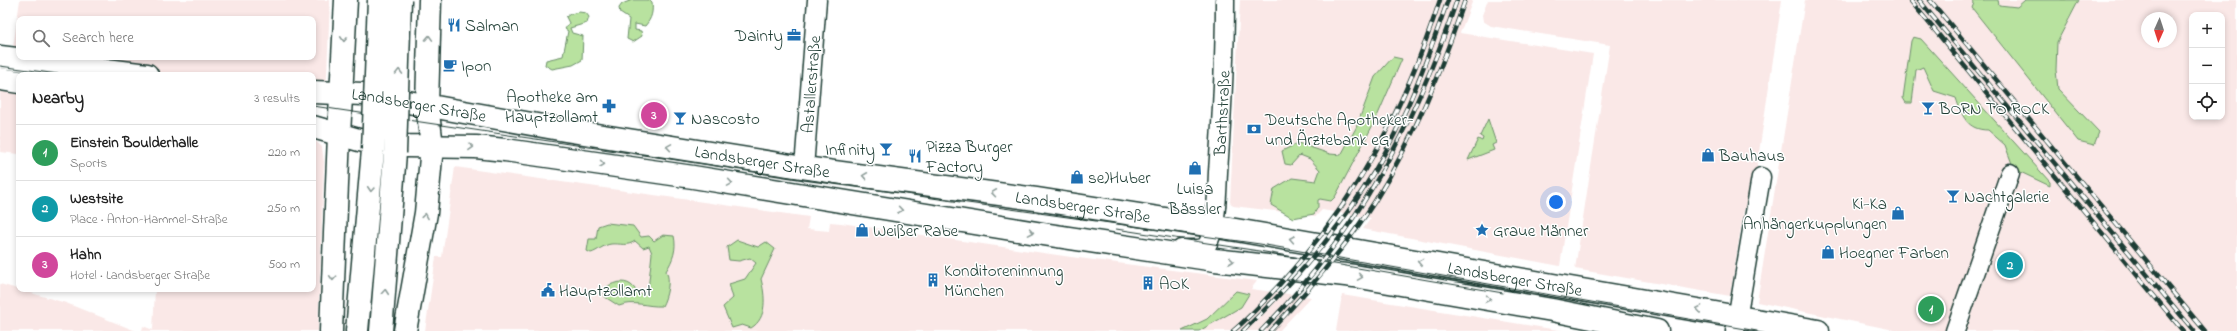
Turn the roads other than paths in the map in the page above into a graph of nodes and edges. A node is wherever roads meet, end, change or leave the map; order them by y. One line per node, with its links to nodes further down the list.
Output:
1 (346, 0): 14 (main road, one-way to 14)
2 (379, 0): 26 (main road, one-way to 26, bridge)
3 (400, 0): 27 (main road, one-way to 3, bridge)
4 (430, 0): 15 (main road, one-way to 4)
5 (818, 0): 19 (street, Astallerstraße)
6 (1224, 0): 22 (street, Barthstraße)
7 (0, 57): 8 (main road)
8 (16, 59)
9 (24, 60): 10 (main road)
10 (122, 72)
11 (0, 79): 12 (main road)
12 (16, 82)
13 (316, 92): 14 (main road, Landsberger Straße)
14 (341, 93): 15 (main road, Landsberger Straße); 17 (main road)
15 (427, 105): 18 (main road); 19 (main road, Landsberger Straße, one-way to 15)
16 (316, 129): 17 (main road, Landsberger Straße)
17 (339, 135): 18 (main road, Landsberger Straße); 25 (main road, one-way to 25)
18 (432, 146): 23 (main road, Landsberger Straße, one-way to 23); 28 (main road, one-way to 18)
19 (804, 168): 22 (main road, Landsberger Straße, one-way to 19)
20 (2010, 172): 31 (street)
21 (1761, 177): 24 (street)
22 (1212, 226): 23 (street, Landsberger Straße); 24 (main road, Landsberger Straße, one-way to 22)
23 (1151, 250): 29 (main road, Landsberger Straße, one-way to 29)
24 (1736, 323): 30 (main road, Landsberger Straße)
25 (331, 331)
26 (357, 331)
27 (381, 331)
28 (405, 331)
29 (1658, 331)
30 (1818, 331)
31 (1955, 331)

